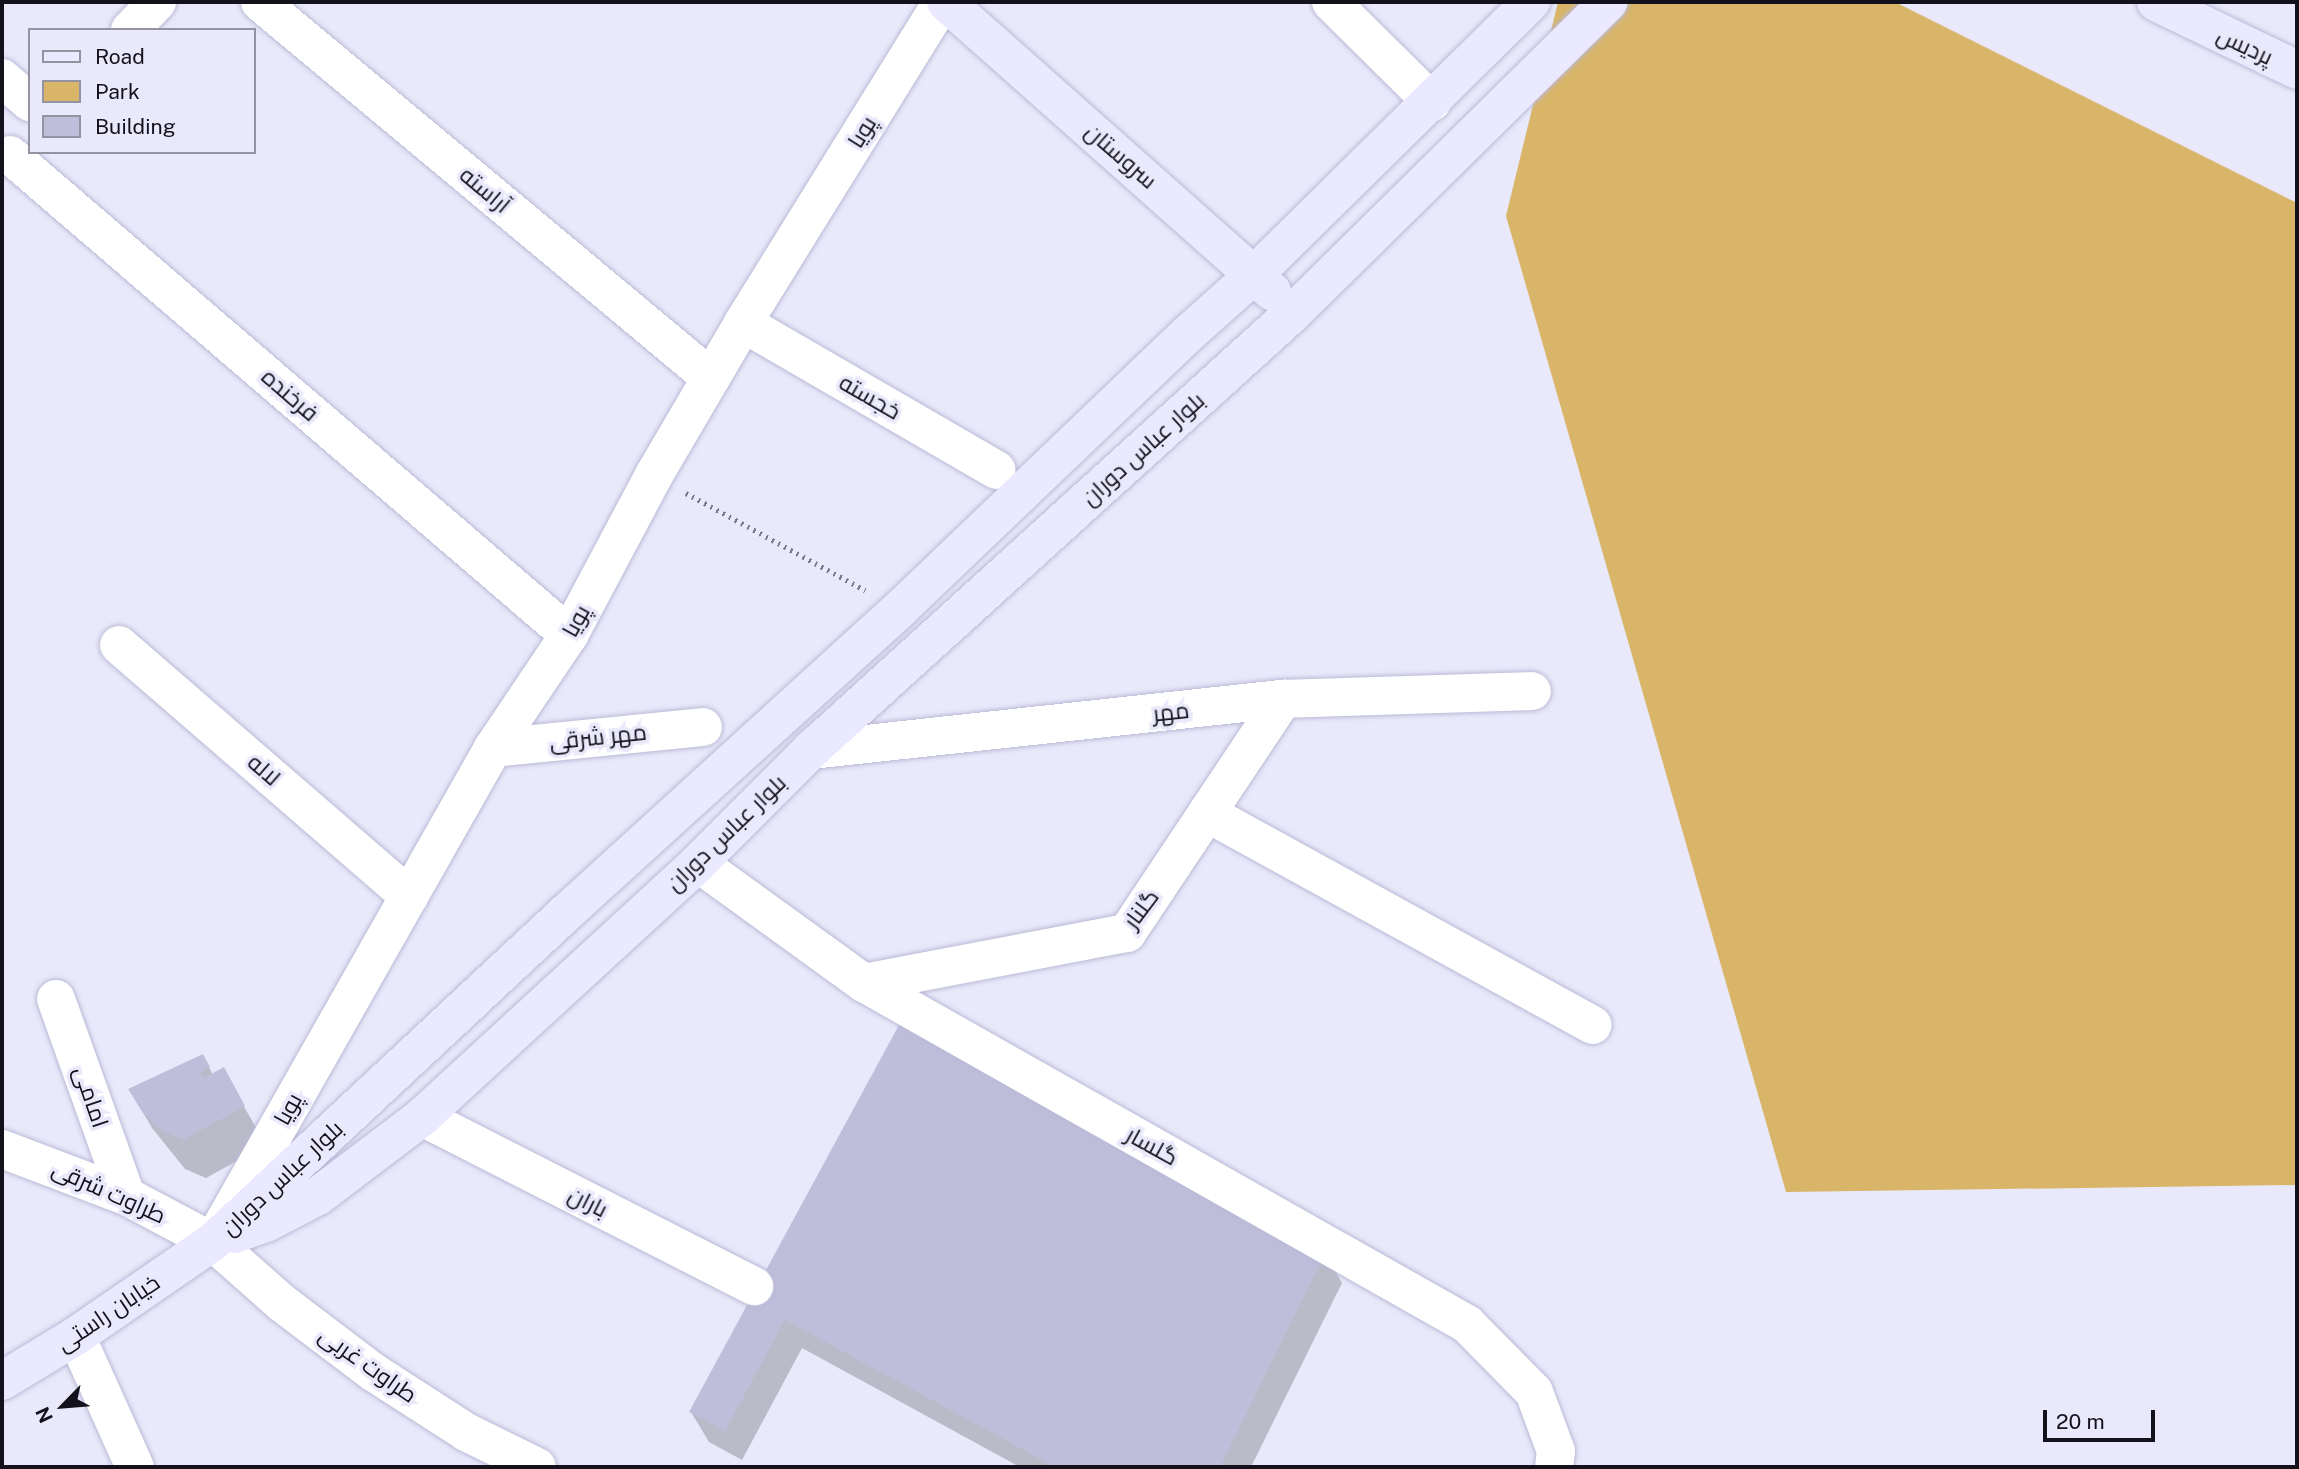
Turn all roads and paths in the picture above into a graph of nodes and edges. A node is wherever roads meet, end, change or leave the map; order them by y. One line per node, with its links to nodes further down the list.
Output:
1 (157, 2): 8 (street)
2 (260, 2): 17 (street, آراسته)
3 (945, 2): 14 (street, سروستان); 16 (street, پویا)
4 (1331, 2): 12 (street)
5 (1531, 2): 12 (street, بلوار عباس دوران)
6 (1608, 2): 15 (street, بلوار عباس دوران)
7 (2156, 2): 9 (street, پردیس)
8 (132, 28)
9 (2297, 70)
10 (2, 78): 11 (street)
11 (28, 100)
12 (1432, 102): 14 (street, بلوار عباس دوران)
13 (14, 151): 21 (street, فرخنده)
14 (1255, 274): 15 (street, سروستان); 20 (street, بلوار عباس دوران)
15 (1293, 313): 27 (street, بلوار عباس دوران)
16 (743, 323): 17 (street, پویا); 18 (street, خجسته)
17 (711, 378): 19 (street, پویا)
18 (997, 470)
19 (654, 475): 20 (path); 21 (street, پویا)
20 (900, 609): 37 (street, بلوار عباس دوران)
21 (569, 635): 26 (street, پویا)
22 (119, 645): 30 (street, لاله)
23 (1532, 691): 24 (street, مهر)
24 (1283, 699): 27 (street, مهر); 28 (street, گلنار)
25 (703, 727): 26 (street, مهر شرقی)
26 (493, 748): 30 (street, پویا)
27 (811, 750): 29 (street, بلوار عباس دوران)
28 (1207, 813): 31 (street, گلنار); 33 (street)
29 (698, 863): 31 (street, گلسار); 34 (street, بلوار عباس دوران)
30 (409, 896): 37 (street, پویا)
31 (864, 983): 43 (street, گلسار)
32 (56, 999): 36 (street, امامی)
33 (1593, 1025)
34 (422, 1117): 37 (street, بلوار عباس دوران); 38 (street, باران)
35 (2, 1149): 36 (street, طراوت شرقی)
36 (126, 1196): 37 (street, طراوت شرقی)
37 (213, 1242): 39 (street, خیابان راستی); 42 (street, طراوت غربی)
38 (754, 1286)
39 (76, 1336): 40 (street, خیابان راستی); 41 (street)
40 (2, 1381)
41 (135, 1467)
42 (537, 1467)
43 (1553, 1467)

